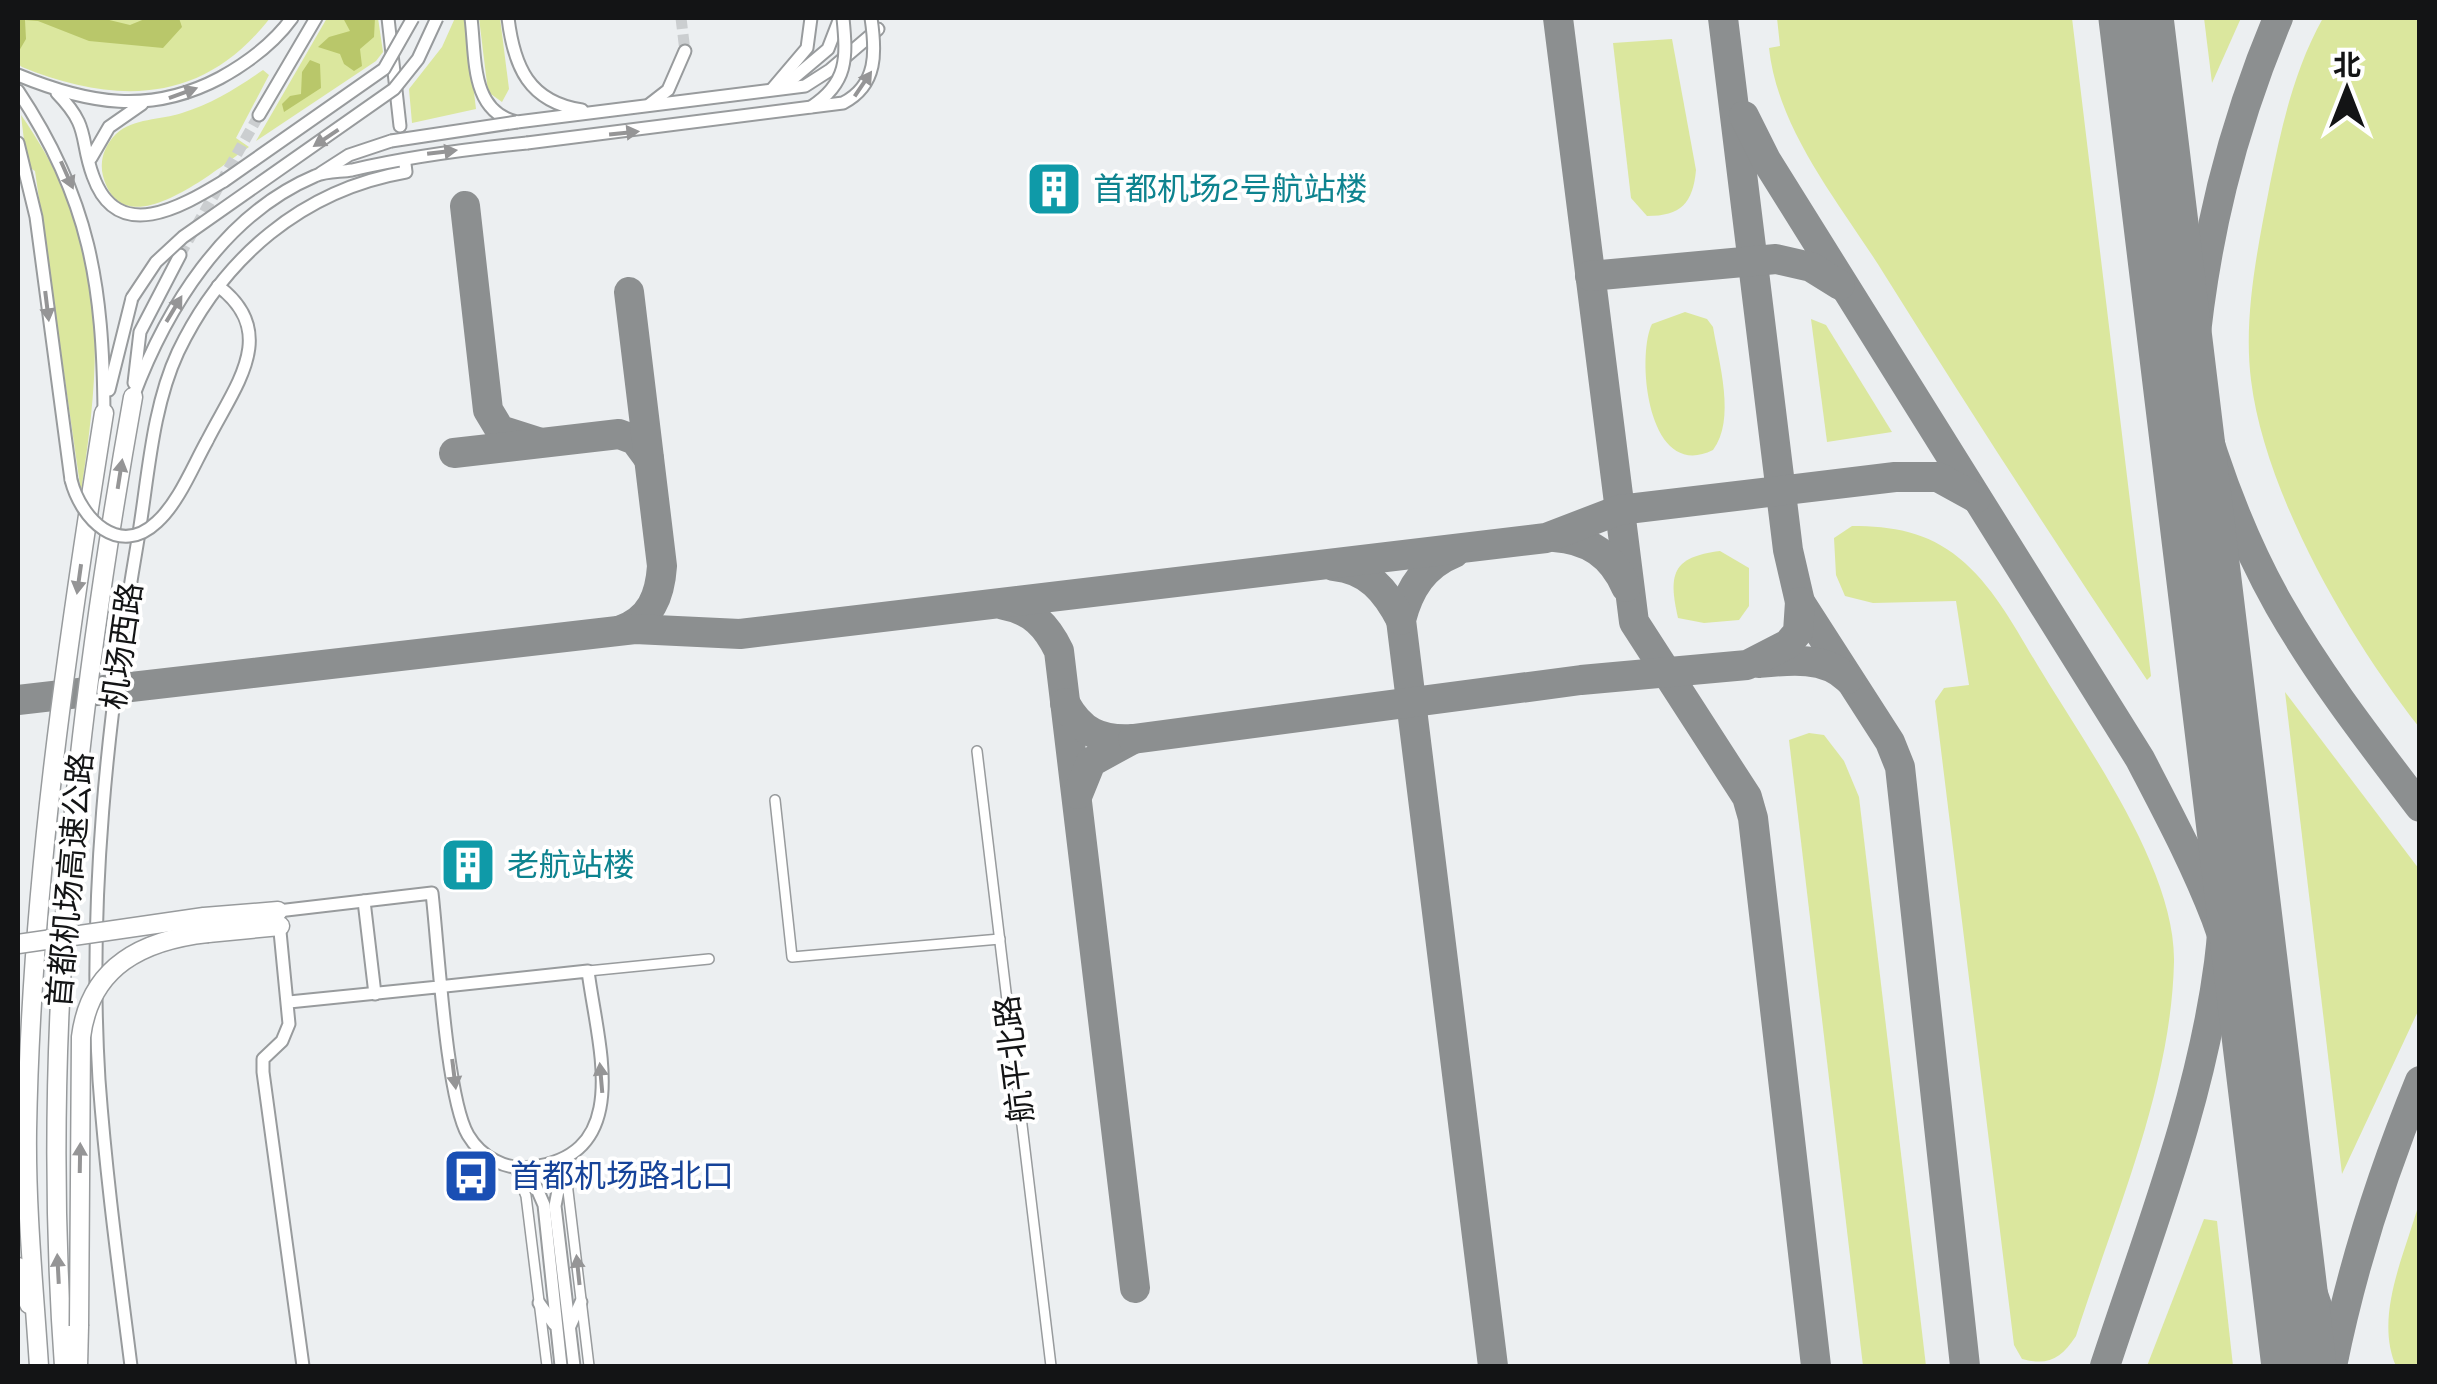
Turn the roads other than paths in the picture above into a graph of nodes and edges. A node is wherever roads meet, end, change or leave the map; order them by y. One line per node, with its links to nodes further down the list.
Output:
1 (292, 18): 16 (street, one-way to 1)
2 (316, 18): 20 (street)
3 (388, 18): 22 (street)
4 (413, 18): 24 (street, bridge)
5 (437, 18): 31 (street, one-way to 31, bridge)
6 (471, 18): 21 (street)
7 (508, 18): 18 (street)
8 (811, 18): 15 (street)
9 (842, 18): 15 (street); 19 (street, bridge)
10 (874, 18): 15 (street); 19 (street, one-way to 10, bridge)
11 (685, 51): 17 (street)
12 (18, 75): 13 (street)
13 (54, 90): 16 (street); 24 (street)
14 (18, 92): 31 (street, one-way to 31)
15 (765, 93): 17 (street)
16 (142, 104): 24 (street)
17 (641, 108): 18 (street)
18 (612, 111): 21 (street)
19 (803, 111): 27 (street, one-way to 19, bridge)
20 (259, 115)
21 (517, 122): 27 (street, bridge)
22 (400, 126)
23 (18, 143): 26 (street)
24 (91, 158)
25 (406, 168): 29 (street, 机场西路)
26 (20, 177): 29 (street, one-way to 29, bridge)
27 (312, 177): 30 (street, one-way to 27)
28 (180, 255): 30 (street)
29 (218, 286): 54 (street, 机场西路)
30 (133, 397): 52 (highway, 首都机场高速公路, one-way to 30)
31 (104, 413): 50 (highway, 首都机场高速公路, one-way to 50)
32 (977, 751): 37 (street, 航平北路)
33 (775, 800): 37 (street)
34 (364, 901): 35 (street); 41 (street); 42 (street)
35 (279, 918): 36 (highway); 43 (street)
36 (206, 925): 38 (highway, bridge); 53 (highway, one-way to 36, bridge)
37 (1000, 940): 60 (street, 航平北路)
38 (18, 944)
39 (709, 958): 40 (street)
40 (588, 972): 41 (street); 44 (street, one-way to 40)
41 (443, 986): 42 (street); 45 (street, one-way to 45)
42 (375, 994): 43 (street)
43 (289, 1002): 55 (street)
44 (564, 1160): 45 (street); 47 (street, one-way to 44); 49 (street)
45 (515, 1168): 48 (street); 49 (street)
46 (18, 1266): 50 (highway)
47 (581, 1302): 49 (street); 59 (street)
48 (539, 1304): 49 (street); 56 (street)
49 (563, 1327): 57 (street); 58 (street)
50 (36, 1328): 51 (highway, 首都机场高速公路)
51 (38, 1366)
52 (64, 1366)
53 (78, 1366)
54 (131, 1366)
55 (304, 1366)
56 (546, 1366)
57 (561, 1366)
58 (574, 1366)
59 (588, 1366)
60 (1052, 1366)

